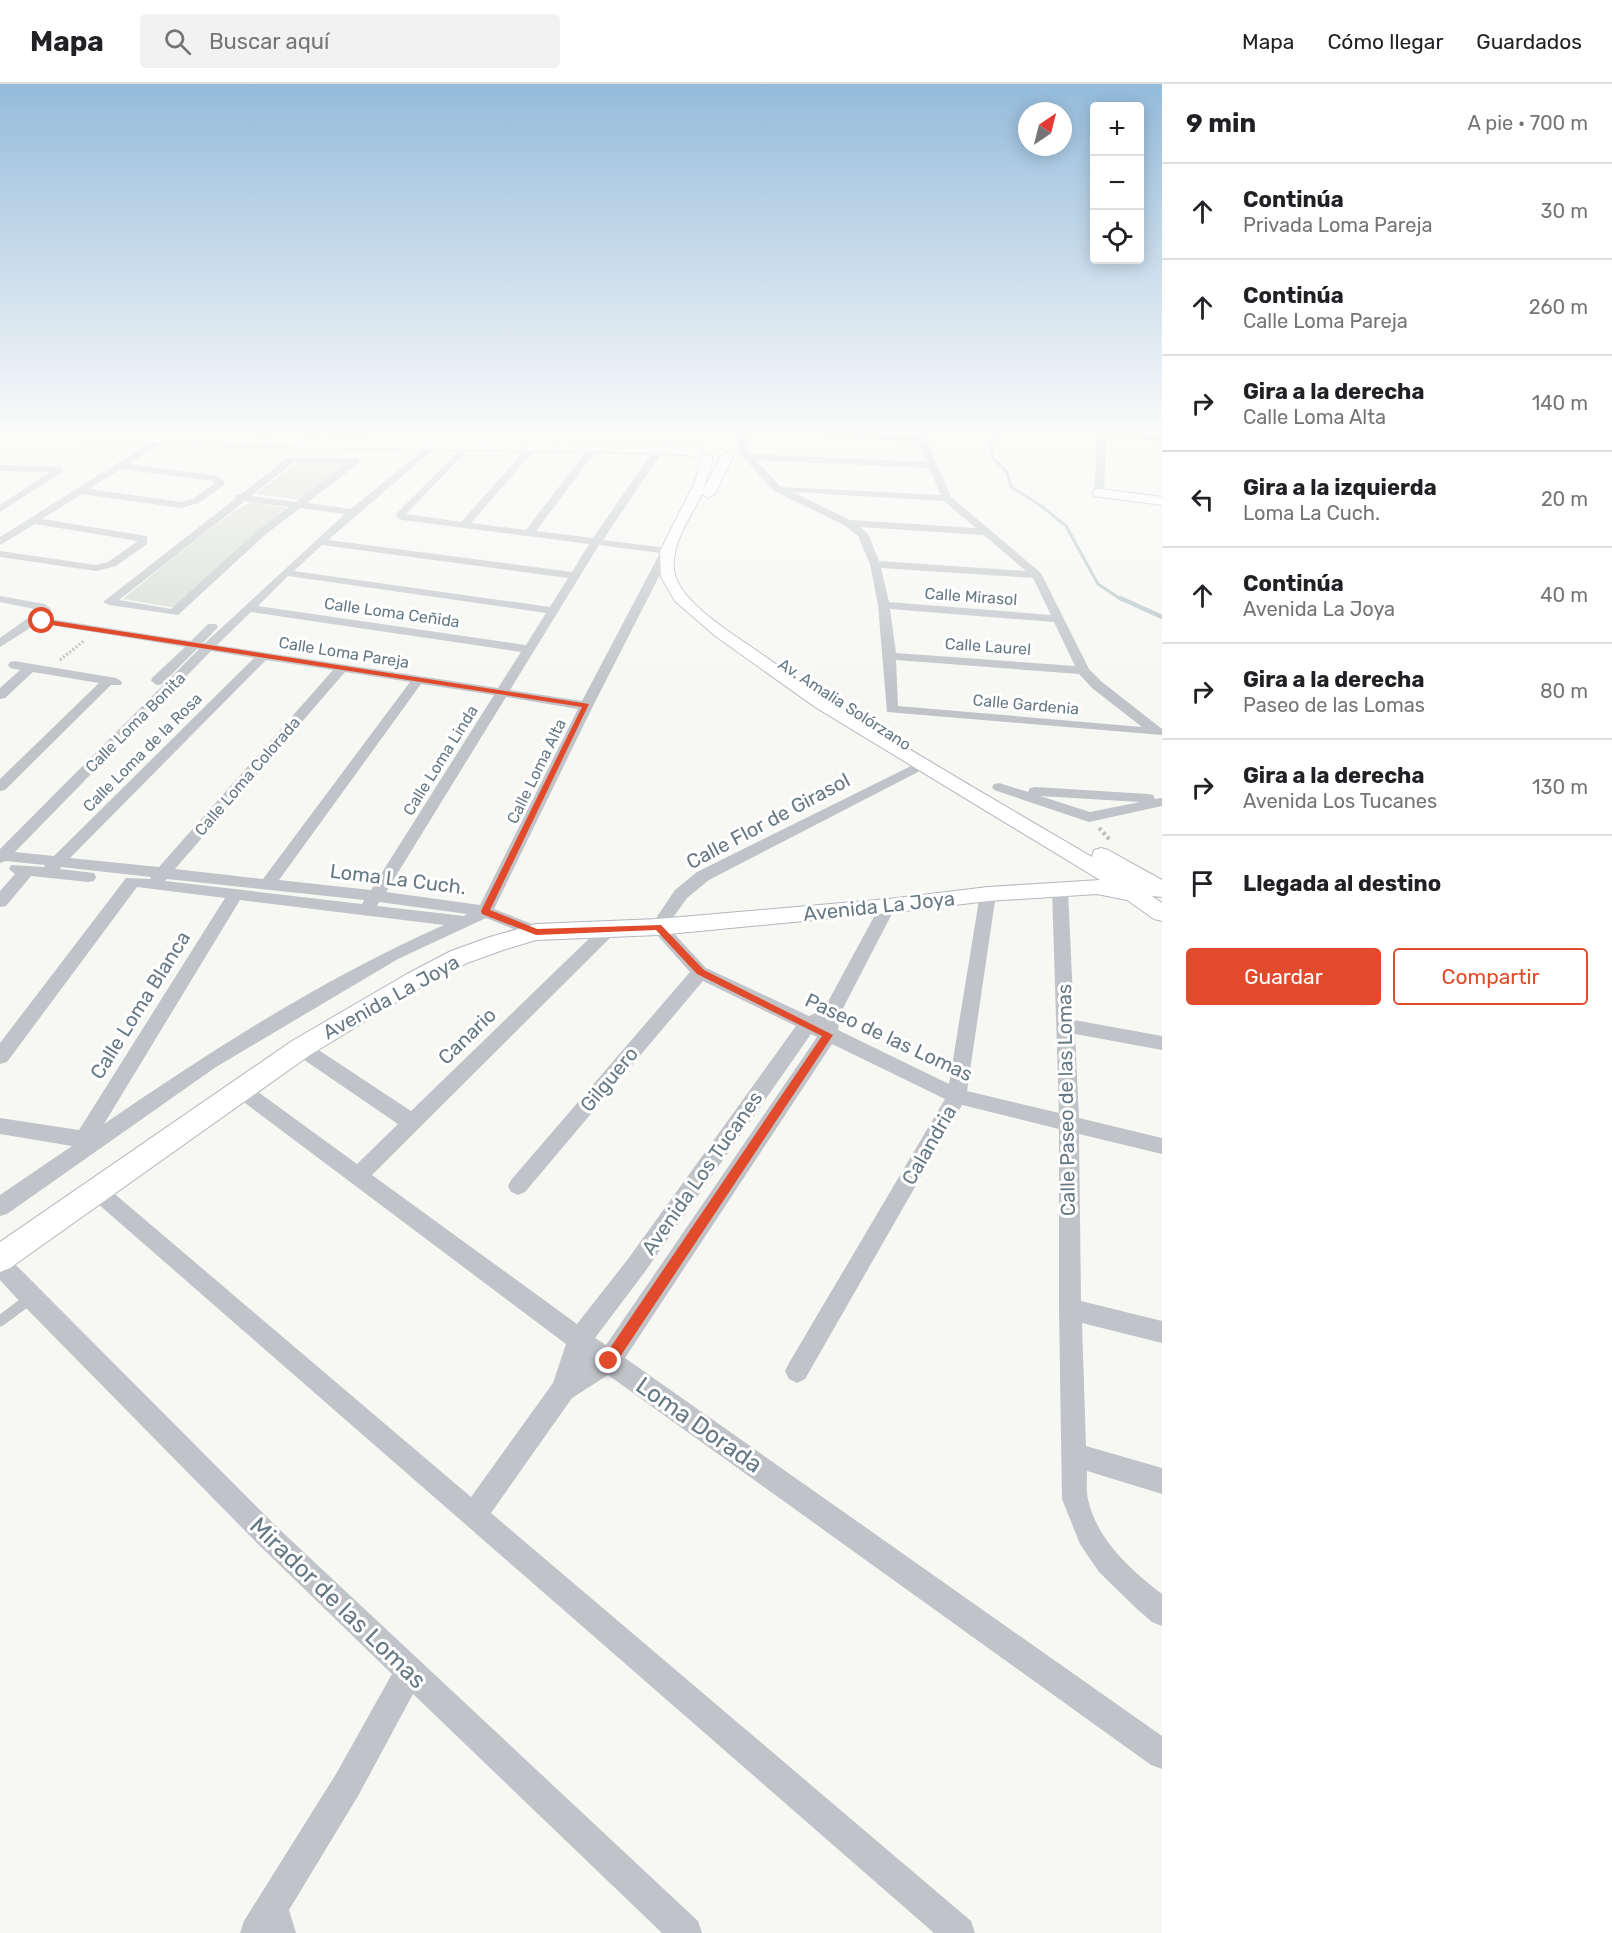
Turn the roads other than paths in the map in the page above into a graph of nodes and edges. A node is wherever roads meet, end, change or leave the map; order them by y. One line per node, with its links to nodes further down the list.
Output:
1 (36, 519): 14 (street)
2 (217, 519): 3 (street)
3 (280, 519)
4 (333, 519): 35 (street, Calle Loma Bonita)
5 (338, 519): 20 (street, Calle Loma Bonita)
6 (412, 519): 16 (street)
7 (469, 519): 16 (street)
8 (539, 519): 18 (street)
9 (611, 519): 21 (street, Calle Loma Linda)
10 (683, 519): 22 (main road)
11 (692, 519): 57 (main road, Av. Amalia Solórzano)
12 (840, 519): 15 (street)
13 (973, 519): 17 (street)
14 (33, 521): 19 (street); 23 (street)
15 (848, 523): 17 (street); 24 (street)
16 (463, 526): 18 (street)
17 (988, 532): 26 (street)
18 (528, 534): 21 (street)
19 (0, 542)
20 (322, 542): 25 (street, Calle Loma Bonita); 27 (street)
21 (596, 542): 22 (street); 27 (street, Calle Loma Linda)
22 (667, 551): 47 (street, Calle Loma Alta); 57 (main road, Av. Amalia Solórzano)
23 (0, 554)
24 (874, 564): 26 (street); 29 (street)
25 (287, 573): 30 (street, Calle Loma Bonita); 31 (street)
26 (1037, 575): 32 (street)
27 (576, 576): 31 (street, Calle Loma Linda)
28 (0, 599): 34 (street)
29 (884, 605): 32 (street, Calle Mirasol); 39 (street)
30 (250, 608): 36 (street, Calle Loma Bonita); 37 (street, Calle Loma Ceñida)
31 (554, 611): 37 (street, Calle Loma Linda)
32 (1056, 619): 43 (street)
33 (42, 621): 35 (street, Calle Loma Pareja)
34 (0, 643)
35 (194, 645): 36 (street, Calle Loma Pareja); 52 (street, Calle Loma Bonita)
36 (209, 647): 38 (street, Calle Loma Pareja); 52 (street, Calle Loma Bonita)
37 (529, 649): 45 (street, Calle Loma Linda)
38 (263, 656): 42 (street, Calle Loma Pareja); 53 (street, Calle Loma de la Rosa)
39 (890, 656): 43 (street, Calle Laurel); 48 (street, Calle Gardenia)
40 (14, 664): 41 (street)
41 (31, 667): 46 (street); 50 (street)
42 (341, 669): 44 (street, Calle Loma Pareja); 55 (street, Calle Loma Colorada)
43 (1083, 670): 48 (street)
44 (417, 681): 45 (street, Calle Loma Pareja); 59 (street)
45 (501, 694): 47 (street, Calle Loma Pareja); 64 (street, Calle Loma Linda)
46 (0, 695)
47 (586, 706): 66 (street, Calle Loma Alta)
48 (1160, 734)
49 (913, 769): 69 (street, Calle Flor de Girasol)
50 (0, 788)
51 (1162, 800): 51 (street)
52 (0, 855): 53 (street, Loma La Cuch.); 54 (street, Loma La Cuch.)
53 (52, 868): 54 (street, Loma La Cuch.); 55 (street, Loma La Cuch.); 56 (street, Loma La Cuch.)
54 (26, 871): 63 (street)
55 (158, 879): 56 (street, Loma La Cuch.); 59 (street, Loma La Cuch.); 62 (street, Loma La Cuch.)
56 (132, 882): 79 (street)
57 (1119, 883): 58 (main road, Avenida La Joya); 60 (main road, Avenida La Joya); 67 (main road)
58 (1161, 883)
59 (267, 885): 64 (street, Loma La Cuch.)
60 (1060, 890): 61 (main road, Avenida La Joya); 75 (street, Calle Paseo de las Lomas)
61 (988, 894): 65 (main road, Avenida La Joya); 81 (street, Calandria)
62 (236, 895): 64 (street, Loma La Cuch.); 85 (street, Calle Loma Blanca)
63 (0, 902)
64 (370, 902): 66 (street, Loma La Cuch.); 68 (street, Loma La Cuch.)
65 (888, 906): 69 (main road, Avenida La Joya); 73 (street, Avenida Los Tucanes)
66 (485, 911): 68 (street, Avenida La Joya); 71 (street, Loma La Cuch.)
67 (1162, 914)
68 (466, 922): 71 (street, Loma La Cuch.); 85 (street, Avenida La Joya)
69 (658, 927): 70 (main road, Avenida La Joya); 72 (street, Paseo de las Lomas)
70 (606, 931): 71 (main road, Avenida La Joya); 82 (street, Canario)
71 (536, 932): 78 (main road, Avenida La Joya)
72 (700, 972): 74 (street, Paseo de las Lomas); 88 (street, Gilguero)
73 (831, 1014): 74 (street); 76 (street, Avenida Los Tucanes)
74 (807, 1025): 76 (street, Paseo de las Lomas); 96 (street, Avenida Los Tucanes)
75 (1065, 1025): 77 (street); 83 (street, Calle Paseo de las Lomas)
76 (828, 1035): 81 (street, Paseo de las Lomas); 97 (street, Avenida Los Tucanes)
77 (1162, 1043)
78 (301, 1048): 80 (main road, Avenida La Joya); 82 (street)
79 (0, 1057)
80 (240, 1089): 87 (street, Loma Dorada); 89 (main road, Avenida La Joya)
81 (957, 1096): 83 (street, Paseo de las Lomas); 98 (street, Calandria)
82 (411, 1122): 87 (street, Canario)
83 (1069, 1124): 86 (street, Paseo de las Lomas); 93 (street, Calle Paseo de las Lomas)
84 (0, 1126): 85 (street)
85 (89, 1140): 90 (street, Avenida La Joya)
86 (1162, 1146)
87 (359, 1175): 96 (street, Loma Dorada)
88 (518, 1186)
89 (96, 1190): 91 (main road, Avenida La Joya); 102 (street)
90 (0, 1207)
91 (0, 1261): 92 (street, Mirador de las Lomas)
92 (31, 1298): 94 (lane); 104 (street, Mirador de las Lomas)
93 (1070, 1309): 95 (street); 100 (street, Calle Paseo de las Lomas)
94 (0, 1321)
95 (1162, 1332)
96 (579, 1340): 97 (street, Loma Dorada); 99 (street, Avenida Los Tucanes)
97 (609, 1361): 99 (street); 105 (street, Loma Dorada)
98 (797, 1371)
99 (563, 1390): 102 (street)
100 (1075, 1455): 101 (street); 103 (street, Calle Paseo de las Lomas)
101 (1162, 1480)
102 (474, 1515): 108 (street)
103 (1162, 1612)
104 (409, 1672): 106 (street); 107 (street, Mirador de las Lomas)
105 (1162, 1754)
106 (270, 1925)
107 (686, 1933)
108 (959, 1933)

